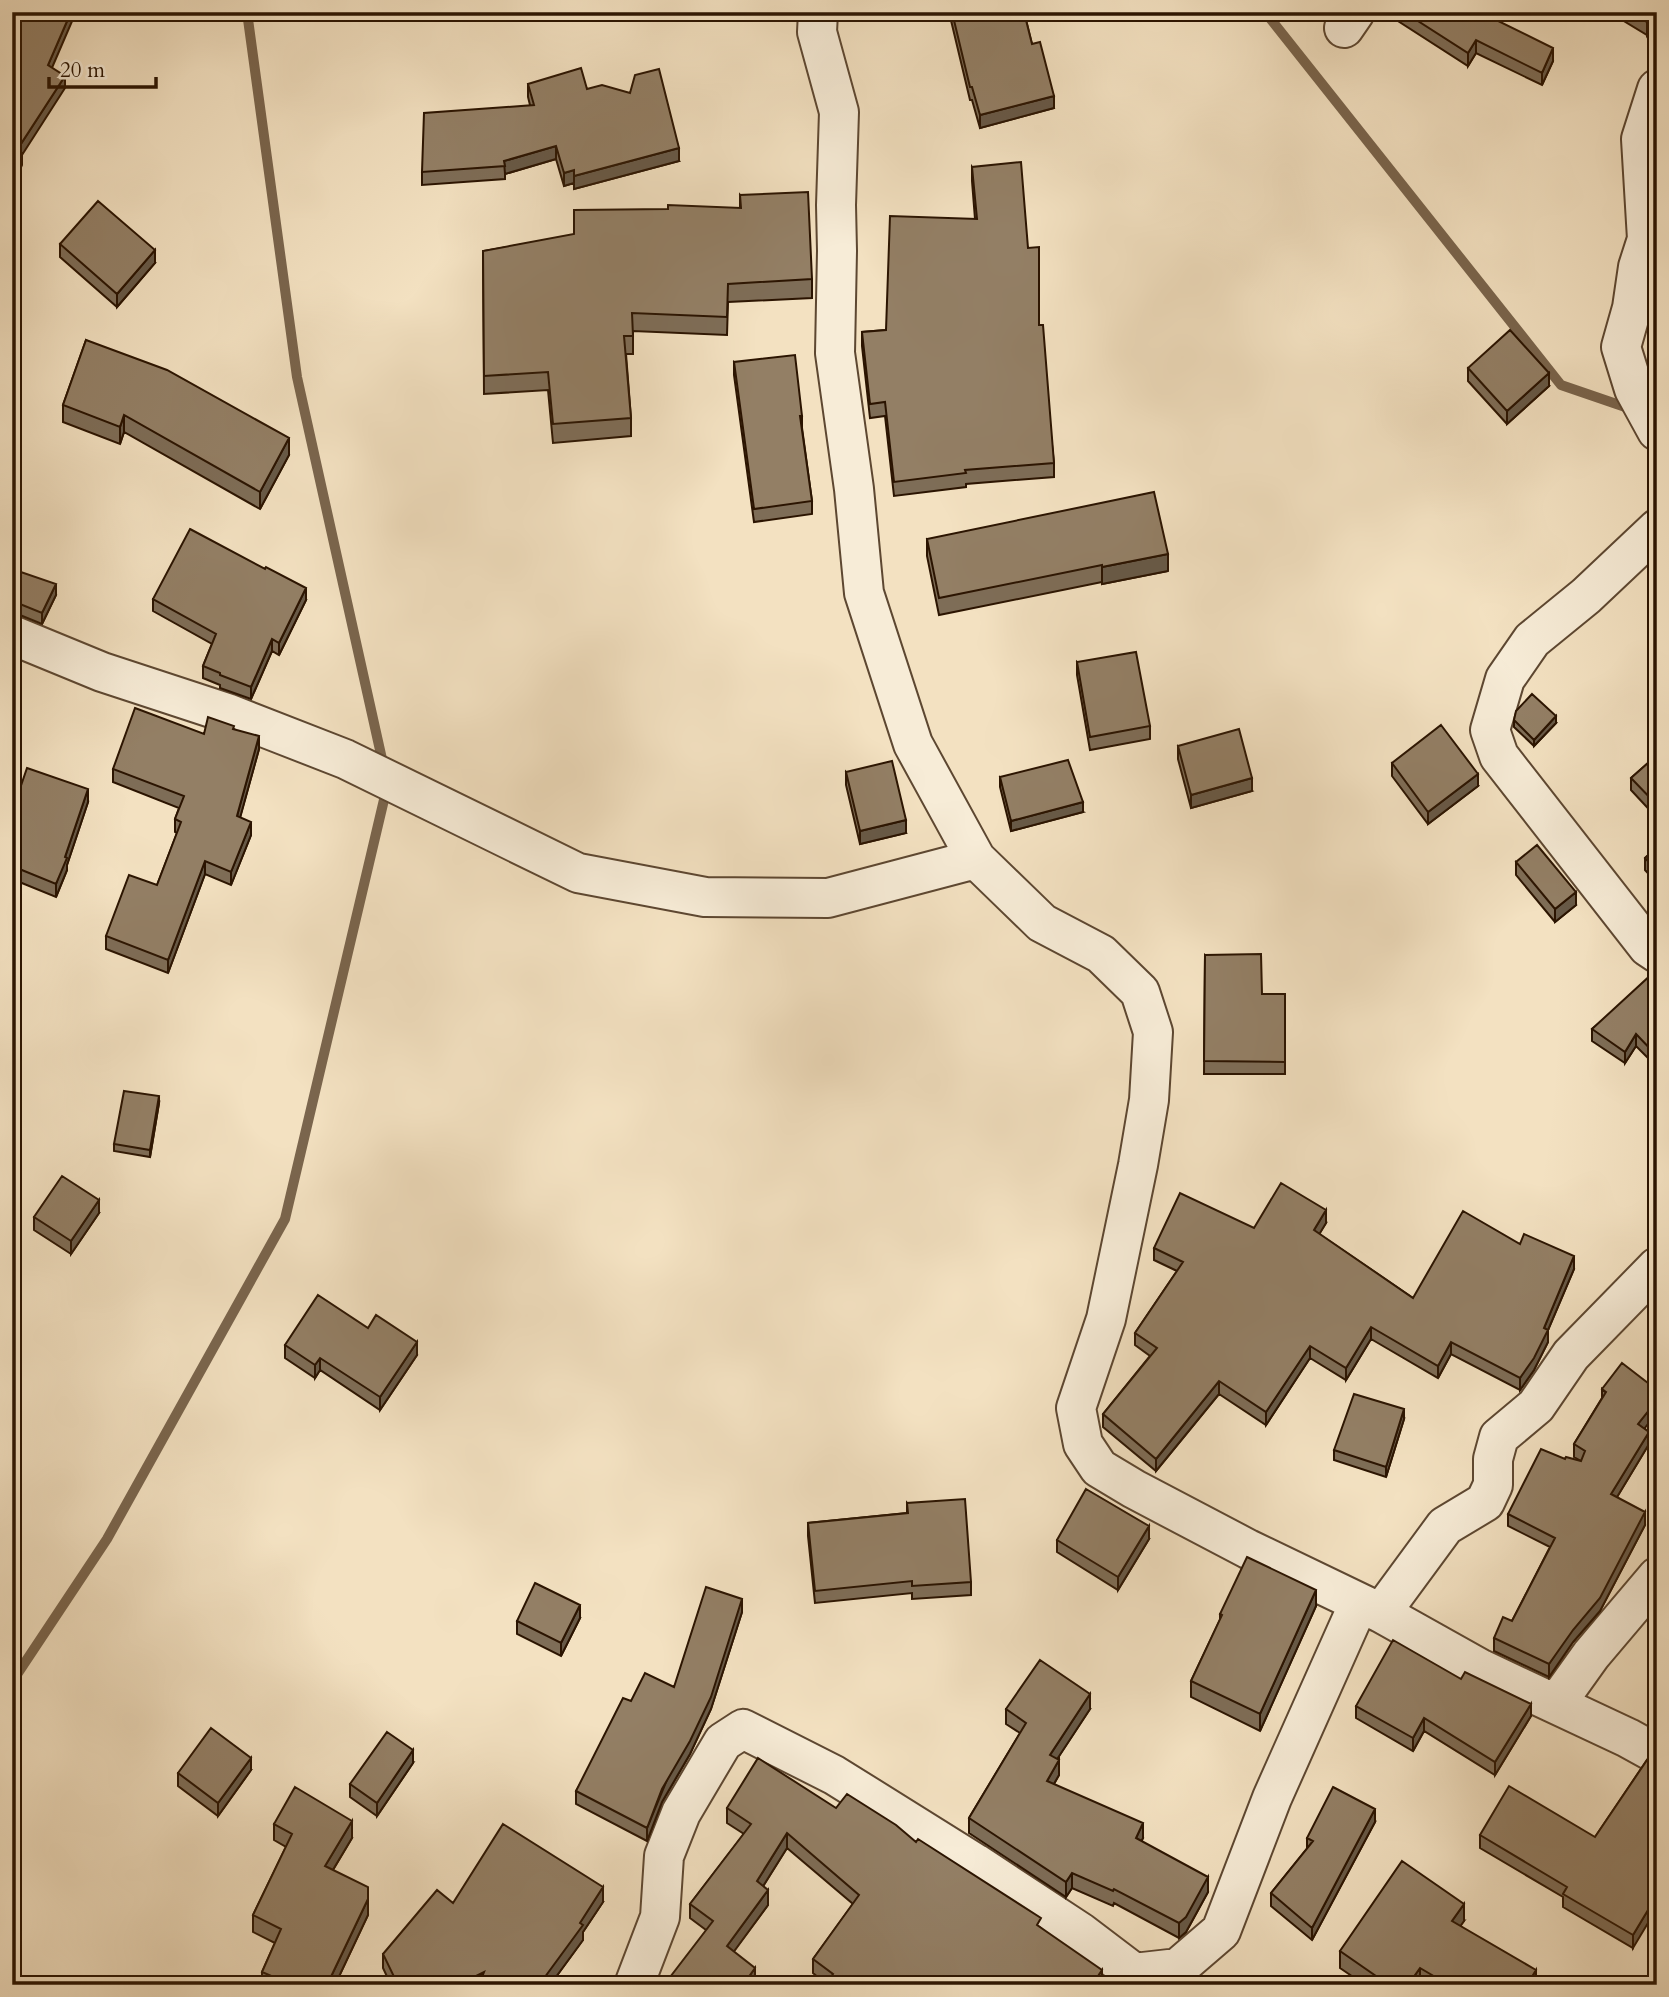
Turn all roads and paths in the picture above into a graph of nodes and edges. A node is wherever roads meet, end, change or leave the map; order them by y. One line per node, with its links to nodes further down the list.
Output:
1 (818, 12): 6 (street)
2 (1657, 89): 3 (street)
3 (1657, 431)
4 (1657, 529): 7 (street)
5 (12, 635): 6 (street)
6 (976, 859): 10 (street)
7 (1657, 953)
8 (1657, 1267): 10 (street)
9 (1657, 1577): 11 (street)
10 (1370, 1608): 11 (street); 13 (street)
11 (1556, 1704): 12 (street)
12 (1657, 1754)
13 (634, 1985)

